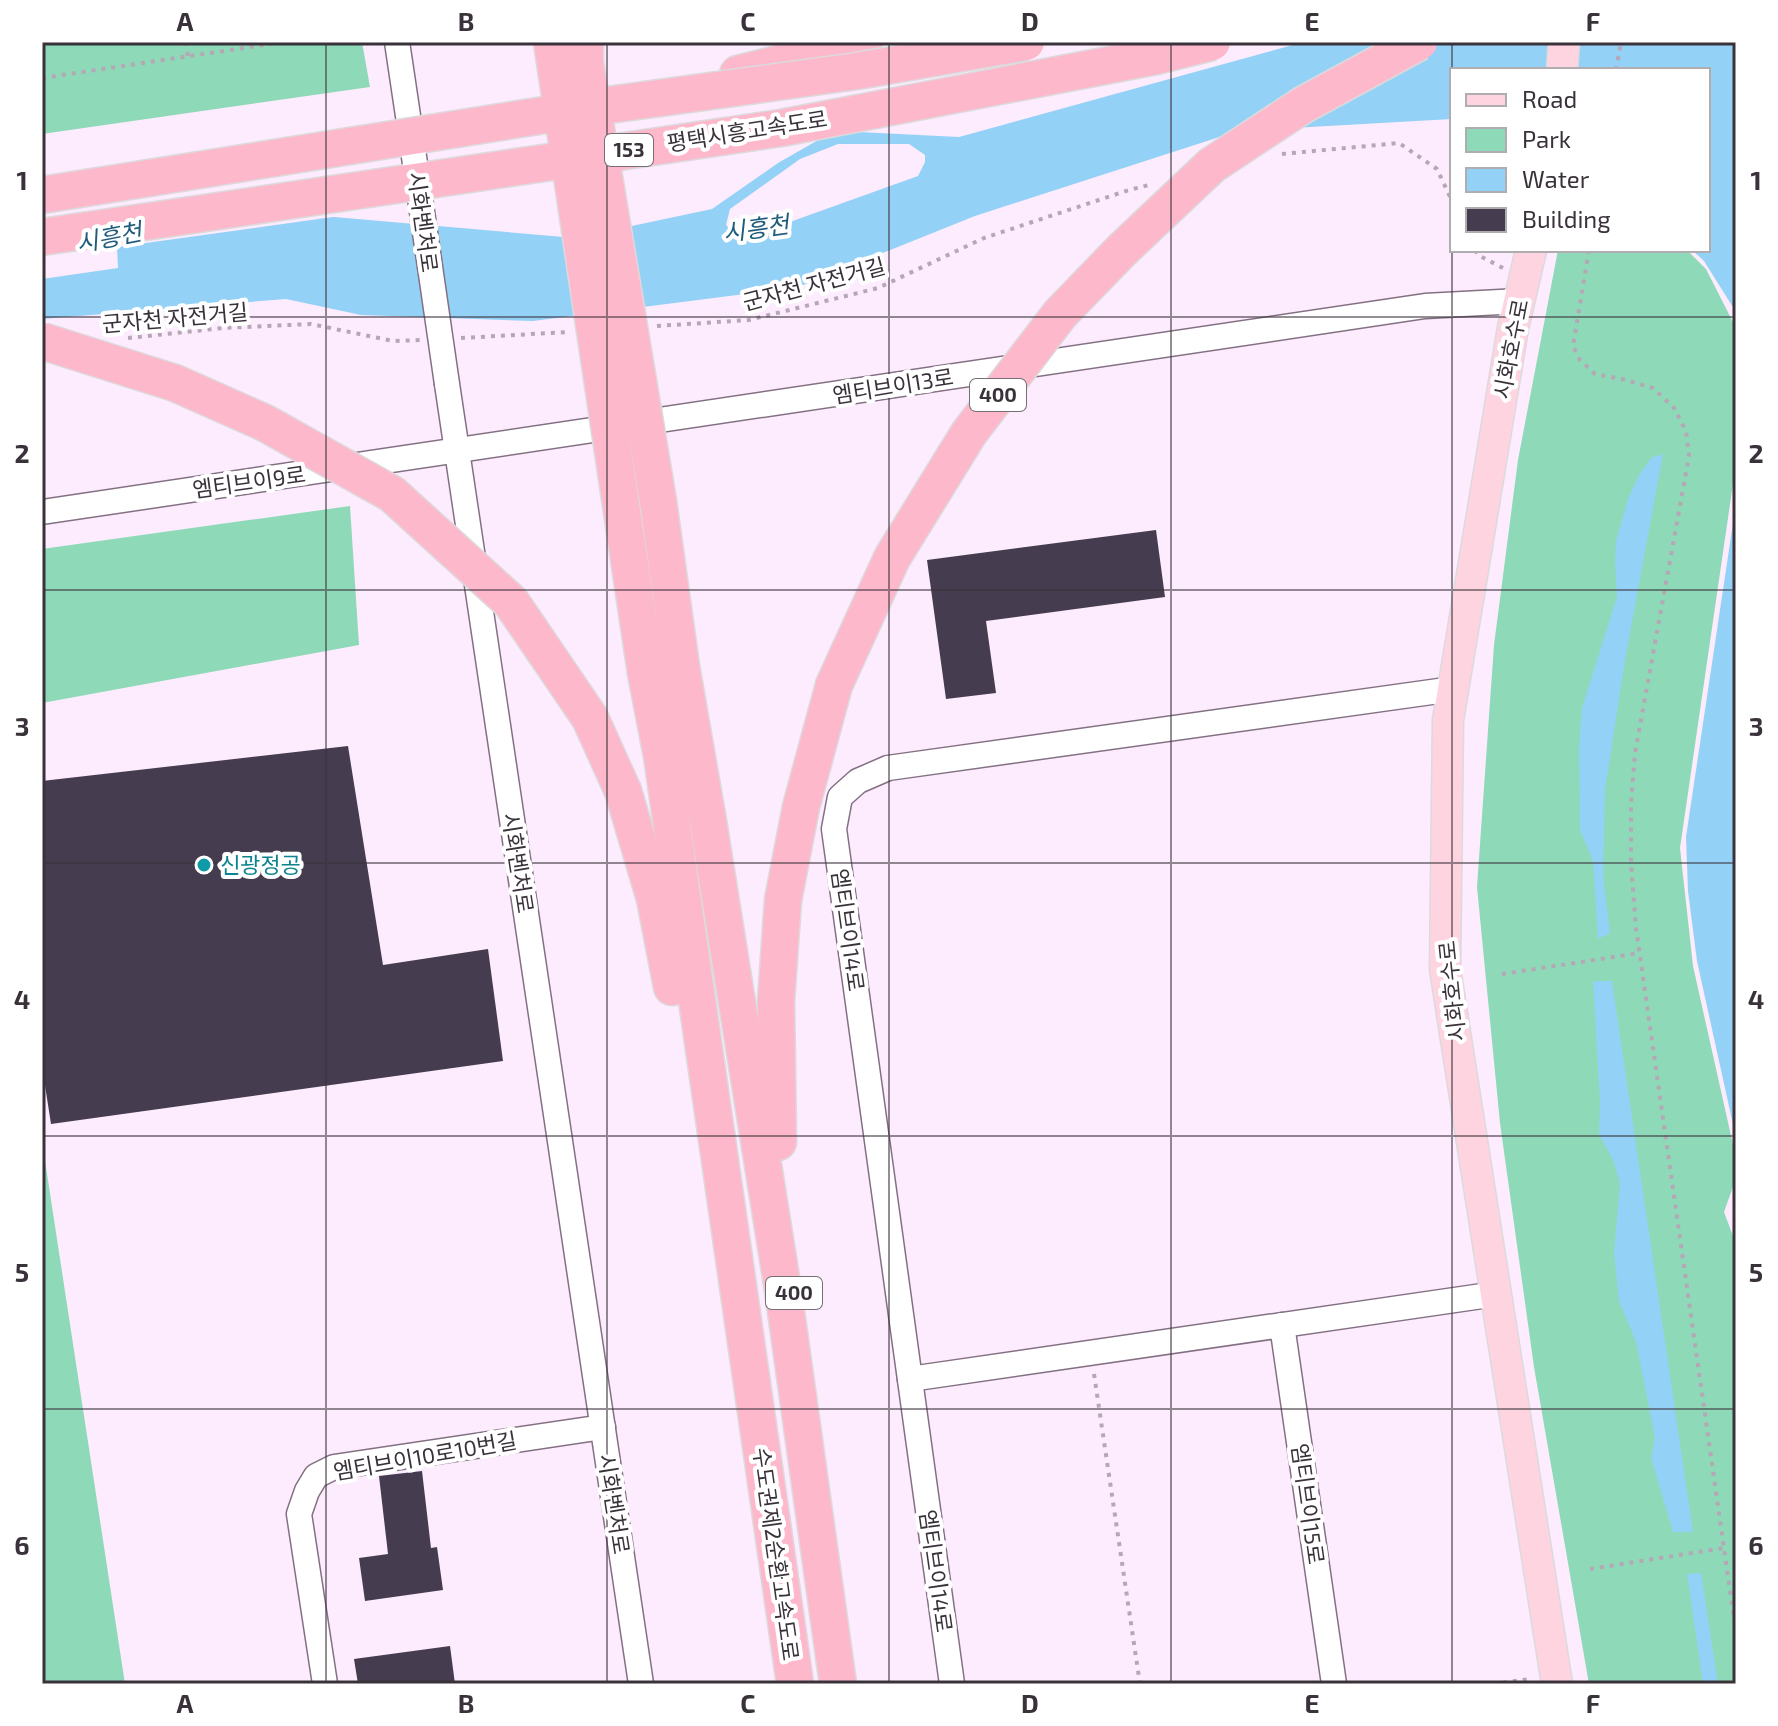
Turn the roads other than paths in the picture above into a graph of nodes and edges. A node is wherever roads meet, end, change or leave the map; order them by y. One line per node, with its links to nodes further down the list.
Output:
1 (397, 42): 15 (street, 시화벤처로, bridge)
2 (552, 42): 17 (highway, 400, bridge)
3 (585, 42): 17 (highway, bridge)
4 (864, 42): 10 (highway, bridge)
5 (1026, 42): 10 (highway, 평택시흥고속도로 / 153, bridge)
6 (1212, 42): 12 (highway, 평택시흥고속도로 / 153, bridge)
7 (1419, 42): 28 (highway, 400, bridge)
8 (1564, 42): 9 (main road)
9 (1562, 68)
10 (601, 106): 11 (highway, 평택시흥고속도로 / 153, bridge)
11 (42, 195)
12 (42, 237)
13 (1521, 275): 15 (street, 엠티브이13로); 18 (main road, 시화호수로)
14 (42, 341): 22 (highway, bridge)
15 (457, 451): 16 (street, 엠티브이9로); 23 (street, 시화벤처로)
16 (42, 512)
17 (664, 670): 22 (highway, 400); 28 (highway)
18 (1453, 689): 19 (main road, 시화호수로); 21 (street, 엠티브이14로)
19 (1496, 1294): 20 (street); 24 (main road, 시화호수로)
20 (1282, 1325): 21 (street); 30 (street, 엠티브이15로)
21 (910, 1379): 29 (street, 엠티브이14로)
22 (757, 1424): 27 (highway, 수도권제2순환고속도로 / 400)
23 (603, 1427): 25 (street, 엠티브이10로10번길); 26 (street, 시화벤처로)
24 (1548, 1681)
25 (325, 1684)
26 (641, 1684)
27 (795, 1684)
28 (839, 1684)
29 (952, 1684)
30 (1334, 1684)

